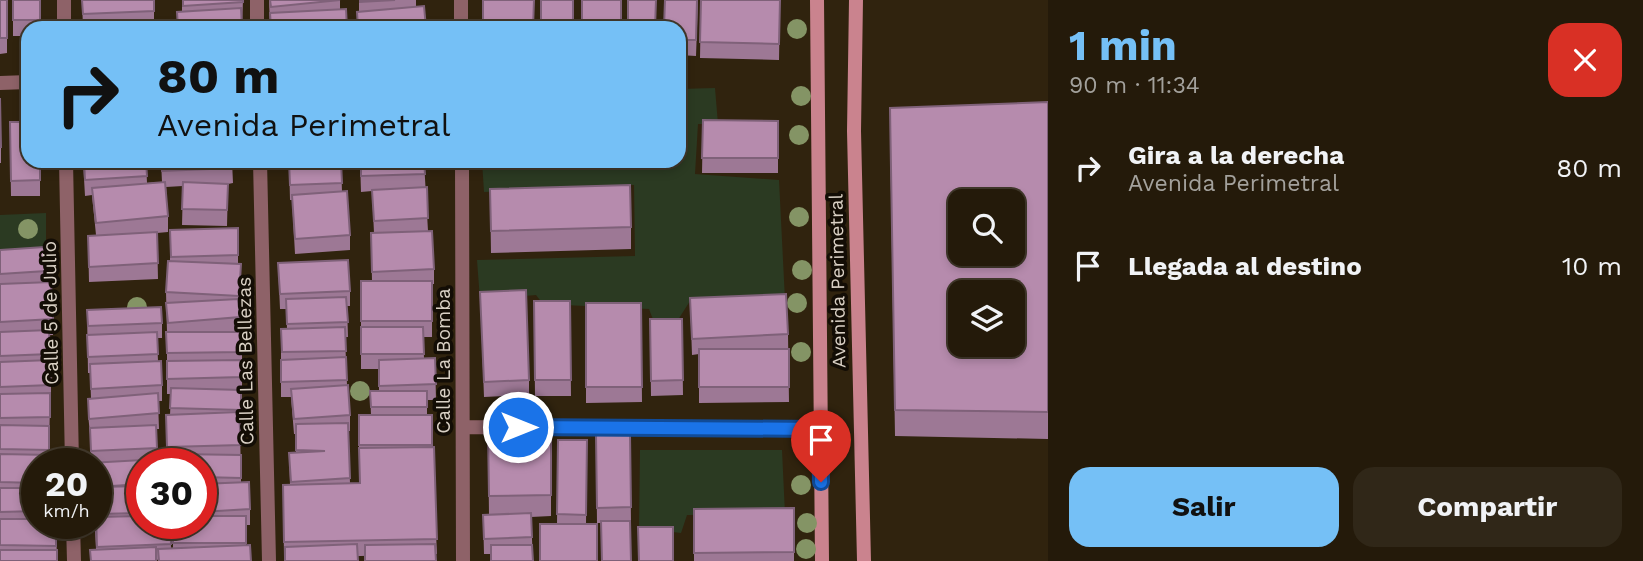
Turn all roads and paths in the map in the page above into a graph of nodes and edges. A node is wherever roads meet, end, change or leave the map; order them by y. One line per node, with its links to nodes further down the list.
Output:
1 (64, 0): 6 (street)
2 (257, 0): 7 (street)
3 (461, 0): 8 (street)
4 (817, 0): 15 (main road, Avenida Perimetral)
5 (856, 0): 22 (main road, Avenida Perimetral)
6 (64, 21)
7 (257, 21)
8 (461, 21)
9 (21, 82): 10 (street)
10 (0, 83)
11 (66, 168): 16 (street, Calle 5 de Julio)
12 (260, 168): 19 (street, Calle Las Bellezas)
13 (462, 168): 14 (street, Calle La Bomba)
14 (463, 427): 15 (street); 20 (street, Calle La Bomba)
15 (820, 429): 21 (main road, Avenida Perimetral)
16 (72, 448)
17 (73, 539): 18 (street)
18 (74, 561)
19 (269, 561)
20 (463, 561)
21 (822, 561)
22 (864, 561)

